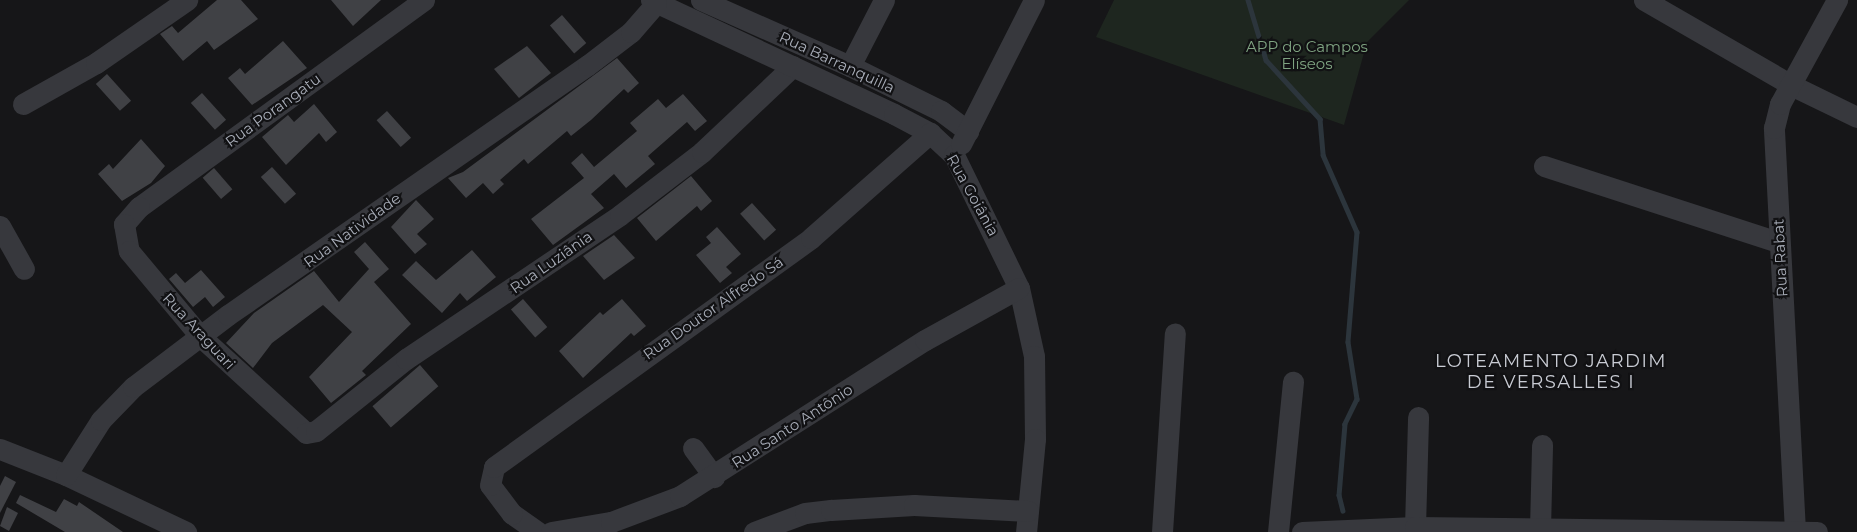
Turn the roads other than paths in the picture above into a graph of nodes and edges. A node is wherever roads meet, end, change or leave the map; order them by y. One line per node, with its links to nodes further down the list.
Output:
1 (187, 0): 13 (street)
2 (424, 0): 19 (street, Rua Porangatu)
3 (701, 0): 9 (street, Rua Barranquilla)
4 (884, 0): 11 (street)
5 (1034, 0): 15 (street)
6 (1644, 0): 12 (street)
7 (1837, 0): 12 (street, Rua Rabat)
8 (654, 1): 10 (street, Rua Goiânia); 25 (street, Rua Natividade)
9 (724, 5): 11 (street, Rua Barranquilla)
10 (793, 66): 16 (street, Rua Goiânia); 28 (street, Rua Luziânia)
11 (850, 66): 15 (street, Rua Barranquilla)
12 (1791, 85): 14 (street); 21 (street, Rua Rabat)
13 (23, 104)
14 (1857, 117)
15 (968, 131): 17 (street)
16 (930, 133): 17 (street, Rua Goiânia); 40 (street, Rua Doutor Alfredo Sá)
17 (954, 155): 23 (street, Rua Goiânia)
18 (1544, 166): 21 (street)
19 (124, 224): 25 (street, Rua Araguari)
20 (0, 226): 22 (street)
21 (1778, 242): 38 (street, Rua Rabat)
22 (24, 269)
23 (1019, 288): 33 (street, Rua Santo Antônio); 34 (street, Rua Goiânia)
24 (1175, 333): 43 (street)
25 (201, 337): 28 (street, Rua Araguari); 32 (street, Rua Natividade)
26 (1293, 382): 44 (street)
27 (1418, 417): 36 (street)
28 (295, 427)
29 (1542, 445): 37 (street)
30 (693, 448): 33 (street)
31 (0, 450): 32 (street)
32 (66, 475): 35 (street)
33 (714, 477): 41 (street, Rua Santo Antônio)
34 (1027, 522): 42 (street)
35 (156, 526): 39 (street)
36 (1415, 527): 37 (street); 45 (street)
37 (1540, 528): 38 (street)
38 (1795, 531): 46 (street)
39 (186, 532)
40 (538, 532)
41 (551, 532)
42 (754, 532)
43 (1162, 532)
44 (1278, 532)
45 (1302, 532)
46 (1817, 532)

